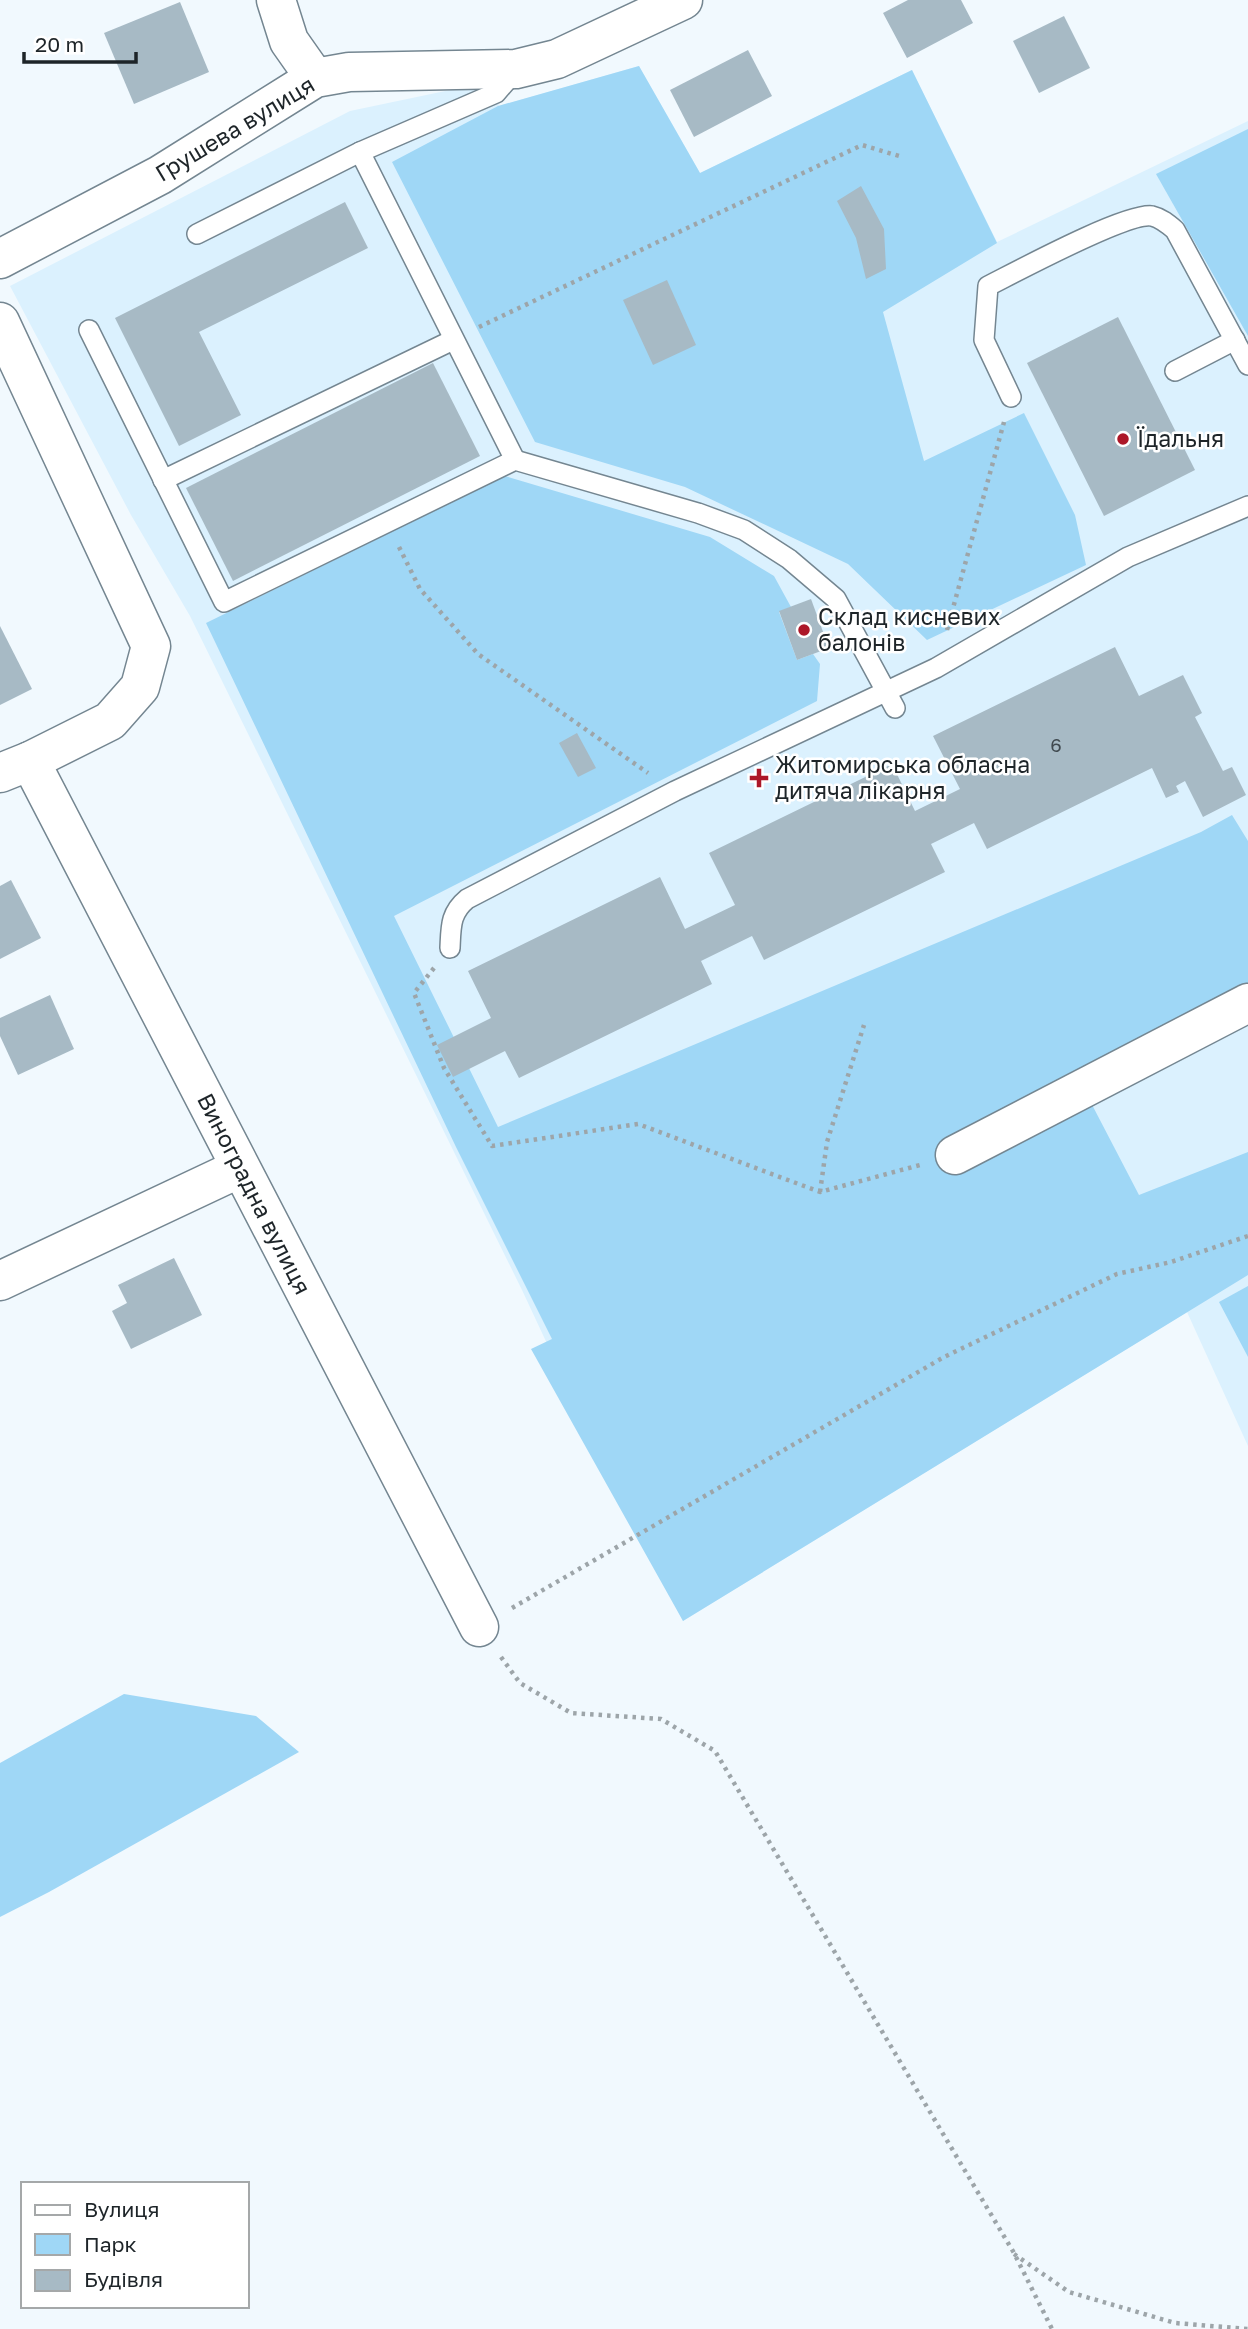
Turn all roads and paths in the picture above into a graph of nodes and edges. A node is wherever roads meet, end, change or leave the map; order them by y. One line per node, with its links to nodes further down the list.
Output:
1 (276, 0): 4 (street)
2 (683, 0): 3 (street, Грушева вулиця)
3 (516, 69): 4 (street, Грушева вулиця); 5 (lane)
4 (315, 78): 8 (street, Грушева вулиця)
5 (360, 152): 7 (lane); 11 (lane)
6 (899, 156): 11 (path)
7 (197, 234)
8 (0, 259)
9 (0, 322): 22 (street)
10 (89, 330): 17 (lane)
11 (453, 340): 16 (lane); 17 (lane)
12 (1235, 340): 13 (lane); 14 (lane); 15 (lane)
13 (1248, 365)
14 (1175, 371)
15 (1011, 397): 20 (path)
16 (514, 460): 19 (lane); 21 (lane)
17 (163, 480): 19 (lane)
18 (1248, 506): 20 (lane)
19 (386, 522): 23 (path)
20 (936, 667): 21 (lane)
21 (890, 701): 23 (lane)
22 (15, 767): 28 (street, Виноградна вулиця)
23 (675, 791): 24 (lane)
24 (450, 948): 29 (path)
25 (1248, 1003): 27 (street)
26 (864, 1025): 29 (path)
27 (955, 1155): 29 (path)
28 (240, 1168): 31 (street); 32 (street, Виноградна вулиця)
29 (820, 1192)
30 (1248, 1236): 32 (path)
31 (0, 1281)
32 (479, 1627): 33 (path)
33 (1013, 2253): 34 (path); 35 (path)
34 (1052, 2329)
35 (1248, 2329)

